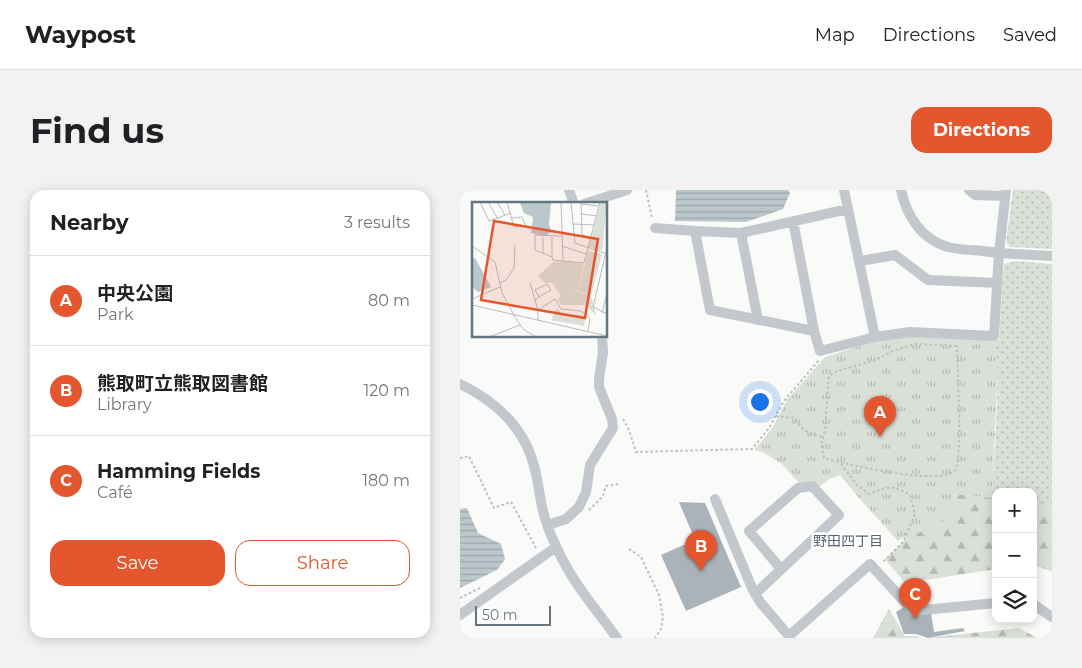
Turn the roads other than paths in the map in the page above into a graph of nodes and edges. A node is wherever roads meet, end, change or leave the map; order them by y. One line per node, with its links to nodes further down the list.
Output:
1 (569, 190): 7 (street)
2 (627, 190): 8 (street)
3 (844, 190): 9 (street)
4 (901, 190): 14 (street)
5 (969, 190): 6 (street)
6 (1006, 193): 14 (street)
7 (573, 202)
8 (590, 202)
9 (848, 209): 10 (street); 16 (street)
10 (792, 221): 13 (street); 19 (street)
11 (655, 228): 12 (street)
12 (695, 231): 13 (street); 18 (street)
13 (741, 233): 18 (street)
14 (999, 253): 15 (street); 17 (street)
15 (1052, 256)
16 (860, 261): 17 (street); 20 (street)
17 (998, 284): 20 (street)
18 (758, 320): 19 (street)
19 (814, 331): 20 (street)
20 (875, 337)
21 (602, 338): 24 (street)
22 (460, 384): 24 (street)
23 (715, 499): 27 (street)
24 (548, 525): 25 (street)
25 (556, 547): 30 (street); 33 (street)
26 (782, 569): 26 (street); 27 (street)
27 (755, 594): 32 (street)
28 (992, 603): 32 (street)
29 (1037, 607): 31 (street)
30 (460, 615)
31 (1052, 617)
32 (789, 637)
33 (617, 638)

